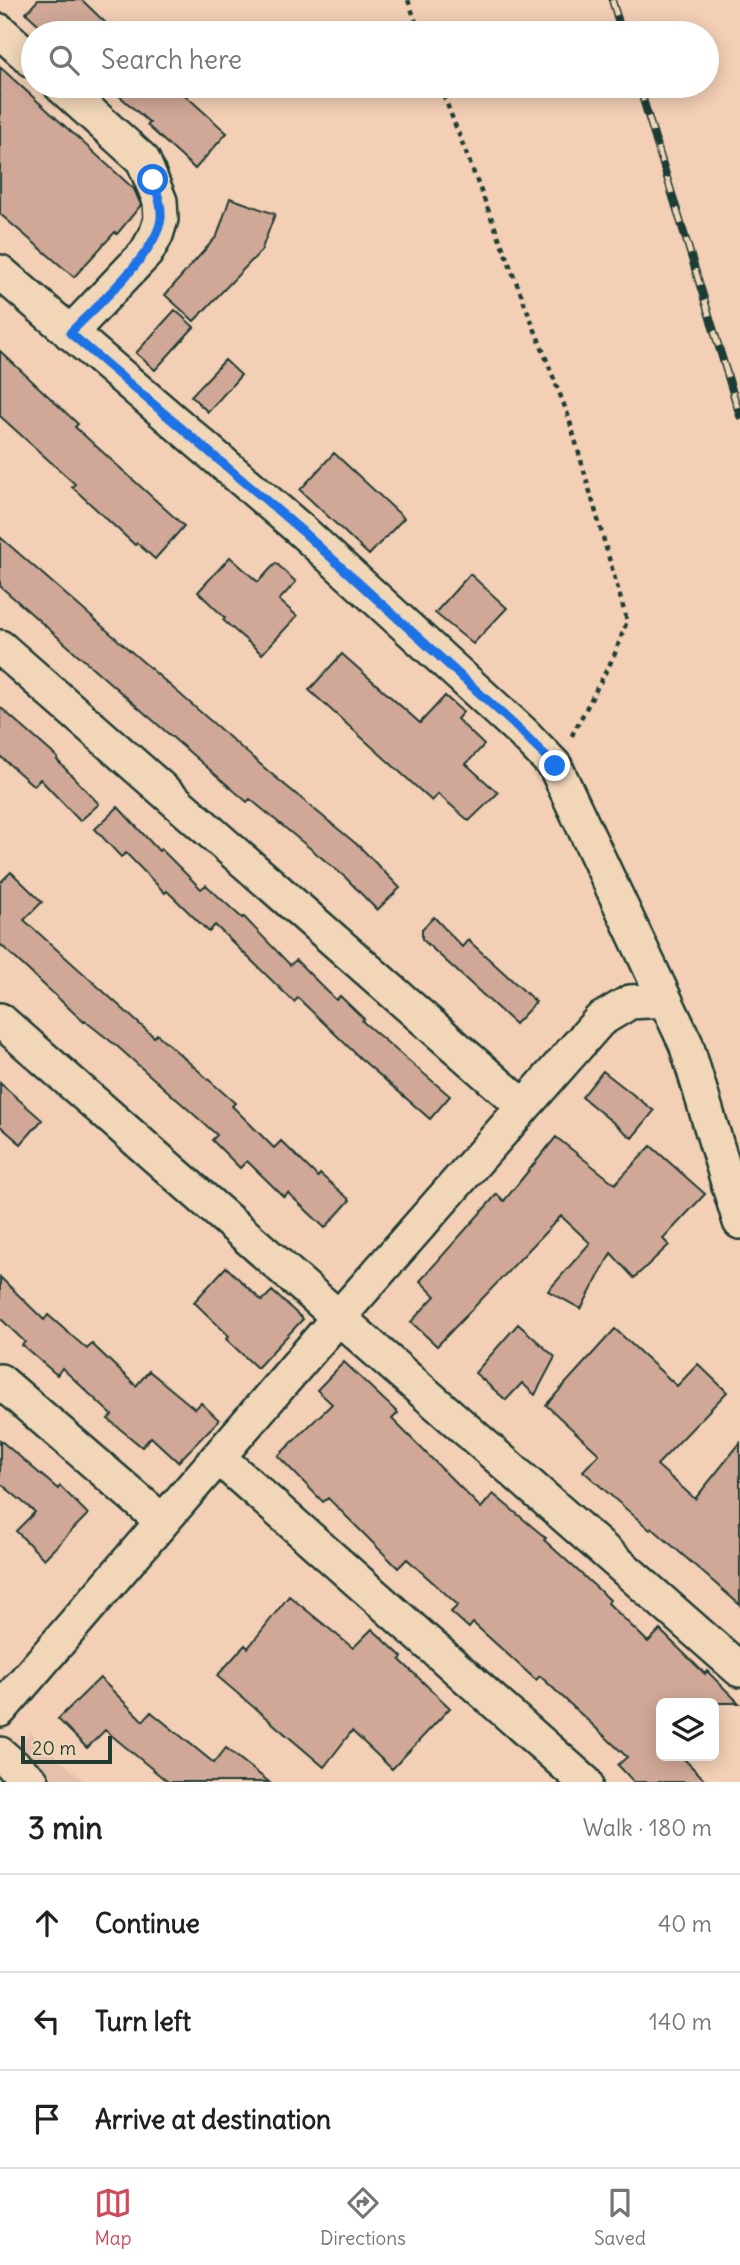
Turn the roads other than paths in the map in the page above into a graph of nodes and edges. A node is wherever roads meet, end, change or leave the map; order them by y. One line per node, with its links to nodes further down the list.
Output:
1 (0, 31): 2 (street)
2 (21, 50)
3 (74, 98): 5 (street)
4 (0, 272): 5 (street)
5 (70, 333): 7 (street)
6 (0, 646): 9 (street)
7 (665, 1000): 9 (street); 10 (street)
8 (0, 1020): 11 (street)
9 (523, 1106): 11 (street)
10 (740, 1222)
11 (338, 1318): 13 (street); 15 (street)
12 (0, 1381): 14 (street)
13 (219, 1458): 14 (street); 19 (street)
14 (162, 1521): 16 (street)
15 (740, 1670)
16 (0, 1710)
17 (0, 1754): 18 (street)
18 (32, 1782)
19 (585, 1782)

